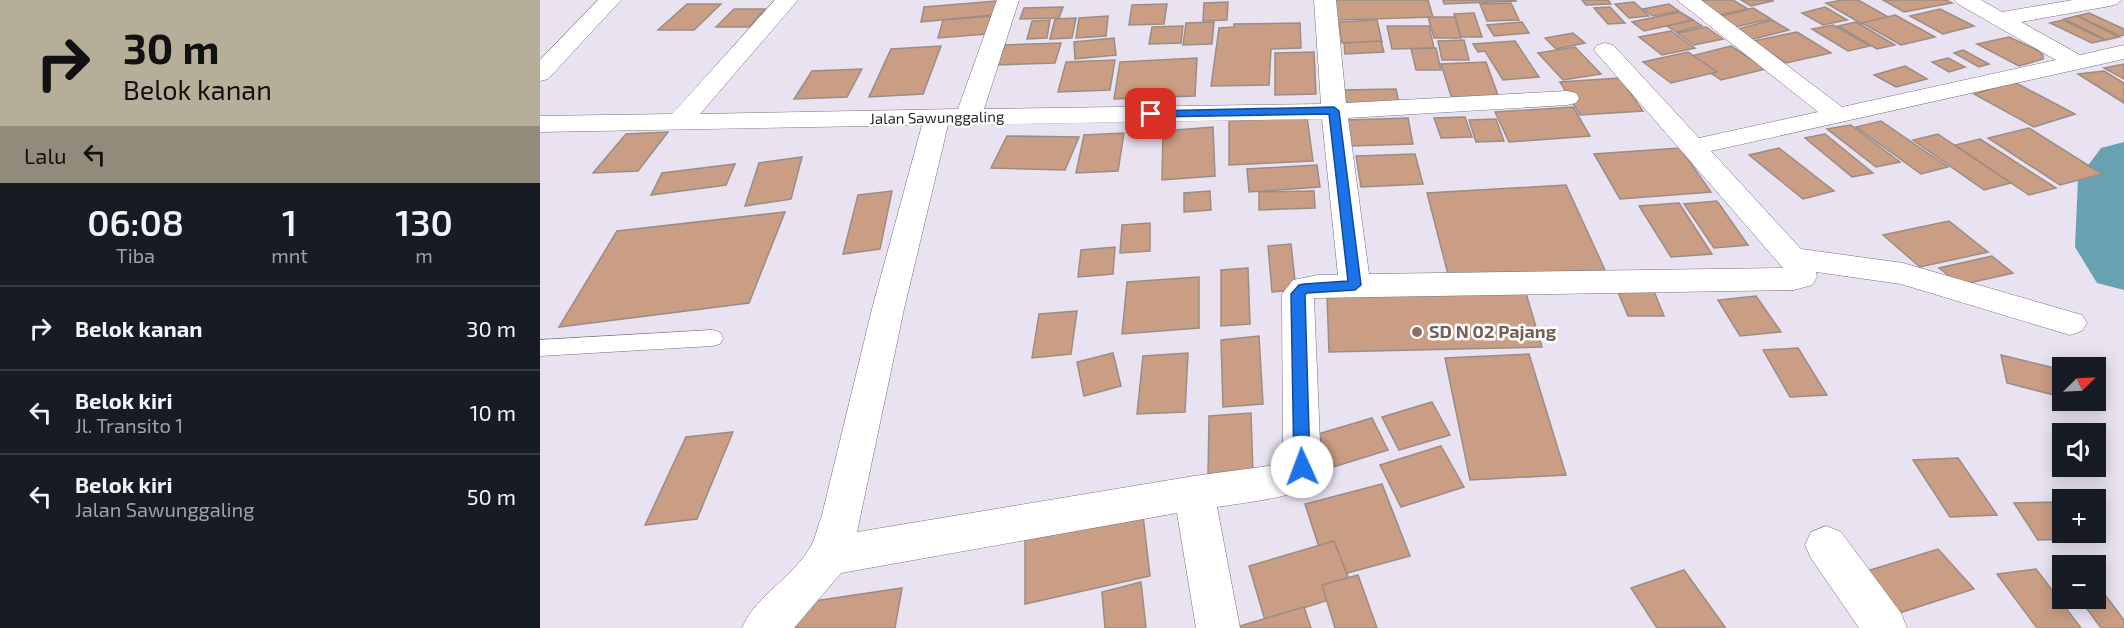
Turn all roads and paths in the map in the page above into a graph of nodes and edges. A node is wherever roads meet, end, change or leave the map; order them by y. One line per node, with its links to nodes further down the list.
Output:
1 (610, 0): 12 (street)
2 (787, 0): 17 (street)
3 (1008, 0): 16 (street)
4 (1325, 0): 14 (street)
5 (1688, 0): 15 (street)
6 (1965, 0): 8 (street)
7 (2110, 0): 8 (street)
8 (2000, 19): 11 (street)
9 (1605, 50): 19 (street)
10 (2124, 52): 11 (street)
11 (2076, 62): 15 (street)
12 (540, 75)
13 (1567, 98): 14 (street, Jalan Sawunggaling)
14 (1334, 111): 16 (street, Jalan Sawunggaling); 21 (street)
15 (1837, 116): 19 (street)
16 (952, 118): 17 (street, Jalan Sawunggaling); 27 (street)
17 (679, 122): 18 (street, Jalan Sawunggaling)
18 (543, 128)
19 (1691, 148): 20 (street)
20 (1792, 258): 21 (street); 22 (street)
21 (1355, 285): 25 (street)
22 (2070, 323)
23 (712, 338): 24 (lane)
24 (540, 348)
25 (1194, 493): 27 (street); 29 (street)
26 (1826, 545): 30 (street)
27 (829, 556): 28 (street)
28 (764, 628)
29 (1218, 628)
30 (1885, 628)

